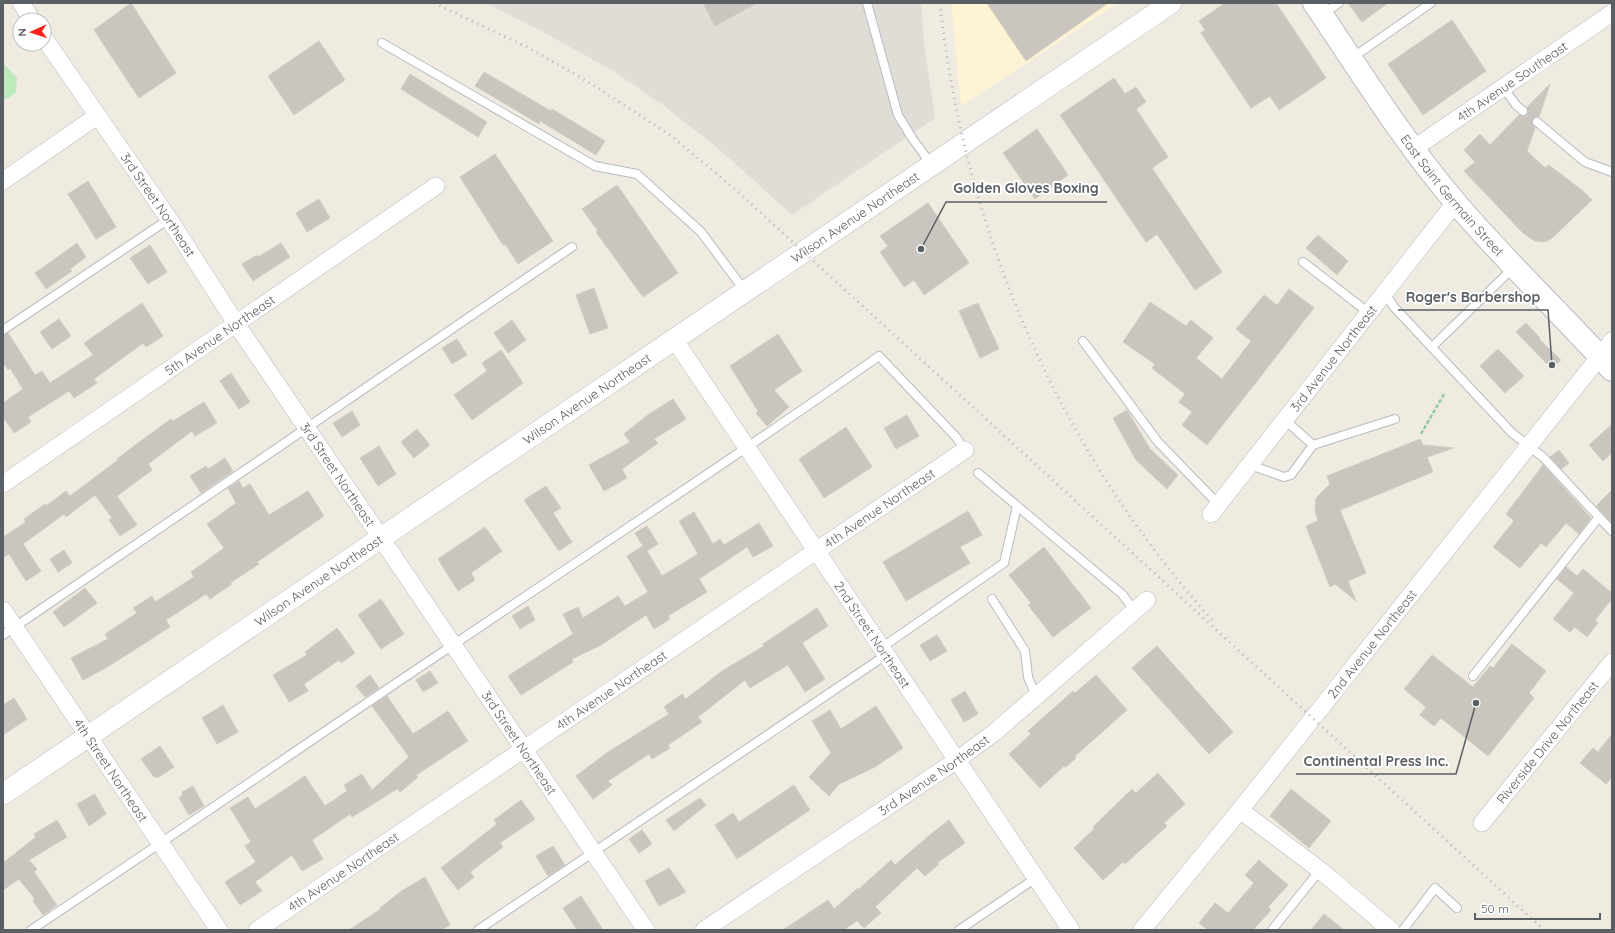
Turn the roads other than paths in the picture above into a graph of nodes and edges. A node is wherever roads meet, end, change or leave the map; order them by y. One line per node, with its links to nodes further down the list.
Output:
1 (21, 3): 6 (street)
2 (867, 3): 16 (lane)
3 (1171, 3): 16 (street, Wilson Avenue Northeast)
4 (1431, 3): 10 (lane)
5 (1325, 7): 10 (main road, East Saint Germain Street)
6 (27, 12)
7 (1612, 13): 11 (street, 4th Avenue Southeast)
8 (382, 43): 25 (lane)
9 (52, 50): 13 (street, 3rd Street Northeast)
10 (1351, 58): 15 (main road, East Saint Germain Street)
11 (1504, 87): 12 (lane); 15 (street, 4th Avenue Southeast)
12 (1523, 111)
13 (97, 116): 18 (street); 21 (street, 3rd Street Northeast)
14 (1537, 122): 17 (lane)
15 (1413, 149): 20 (main road, East Saint Germain Street)
16 (932, 164): 25 (street, Wilson Avenue Northeast)
17 (1612, 172)
18 (3, 181)
19 (436, 186): 28 (street, 5th Avenue Northeast)
20 (1456, 203): 24 (main road, East Saint Germain Street); 26 (street, 3rd Avenue Northeast)
21 (169, 219): 28 (street, 3rd Street Northeast); 29 (lane)
22 (572, 247): 36 (lane)
23 (1303, 262): 27 (lane)
24 (1514, 267): 32 (lane); 33 (main road, East Saint Germain Street)
25 (745, 291): 30 (street, Wilson Avenue Northeast)
26 (1384, 293): 27 (street, 3rd Avenue Northeast); 32 (lane)
27 (1369, 313): 35 (street, 3rd Avenue Northeast)
28 (237, 325): 36 (street, 3rd Street Northeast); 43 (street, 5th Avenue Northeast)
29 (3, 330)
30 (674, 339): 39 (street, 2nd Street Northeast); 48 (street, Wilson Avenue Northeast)
31 (1083, 341): 45 (lane)
32 (1432, 347): 38 (lane)
33 (1608, 356): 38 (street, 2nd Avenue Northeast)
34 (1395, 418): 37 (lane)
35 (1285, 420): 37 (lane); 41 (street, 3rd Avenue Northeast)
36 (308, 428): 48 (street, 3rd Street Northeast); 53 (lane)
37 (1313, 445): 41 (lane)
38 (1529, 446): 46 (lane); 63 (street, 2nd Avenue Northeast)
39 (747, 449): 40 (lane); 49 (street, 2nd Street Northeast); 54 (lane)
40 (965, 450): 49 (street, 4th Avenue Northeast)
41 (1250, 466): 45 (street, 3rd Avenue Northeast)
42 (978, 473): 44 (lane)
43 (3, 484)
44 (1018, 506): 51 (lane); 55 (lane)
45 (1215, 510)
46 (1599, 517): 47 (lane); 57 (lane)
47 (1612, 531)
48 (380, 538): 54 (street, 3rd Street Northeast); 59 (street, Wilson Avenue Northeast)
49 (817, 551): 55 (street, 2nd Street Northeast); 60 (street, 4th Avenue Northeast)
50 (992, 599): 58 (lane)
51 (1141, 605): 58 (street, 3rd Avenue Northeast)
52 (3, 610): 53 (street, 4th Street Northeast)
53 (9, 631): 59 (street, 4th Street Northeast)
54 (452, 645): 60 (street, 3rd Street Northeast); 65 (lane)
55 (883, 651): 61 (street, 2nd Street Northeast); 66 (lane)
56 (1612, 662): 64 (street, Riverside Drive Northeast)
57 (1473, 676)
58 (1036, 696): 61 (street, 3rd Avenue Northeast)
59 (89, 737): 62 (street, Wilson Avenue Northeast); 65 (street, 4th Street Northeast)
60 (523, 749): 66 (street, 3rd Street Northeast); 72 (street, 4th Avenue Northeast)
61 (957, 760): 68 (street, 2nd Street Northeast); 75 (street, 3rd Avenue Northeast)
62 (3, 794)
63 (1240, 810): 67 (street); 78 (street, 2nd Avenue Northeast)
64 (1482, 823)
65 (161, 844): 70 (lane); 71 (street, 4th Street Northeast)
66 (593, 853): 73 (lane); 74 (street, 3rd Street Northeast)
67 (1320, 870): 79 (lane); 80 (street)
68 (1036, 878): 76 (lane); 77 (street, 2nd Street Northeast)
69 (1457, 908): 81 (lane)
70 (31, 930)
71 (219, 930)
72 (257, 930)
73 (478, 930)
74 (646, 930)
75 (704, 930)
76 (959, 930)
77 (1071, 930)
78 (1142, 930)
79 (1272, 930)
80 (1391, 930)
81 (1403, 930)

